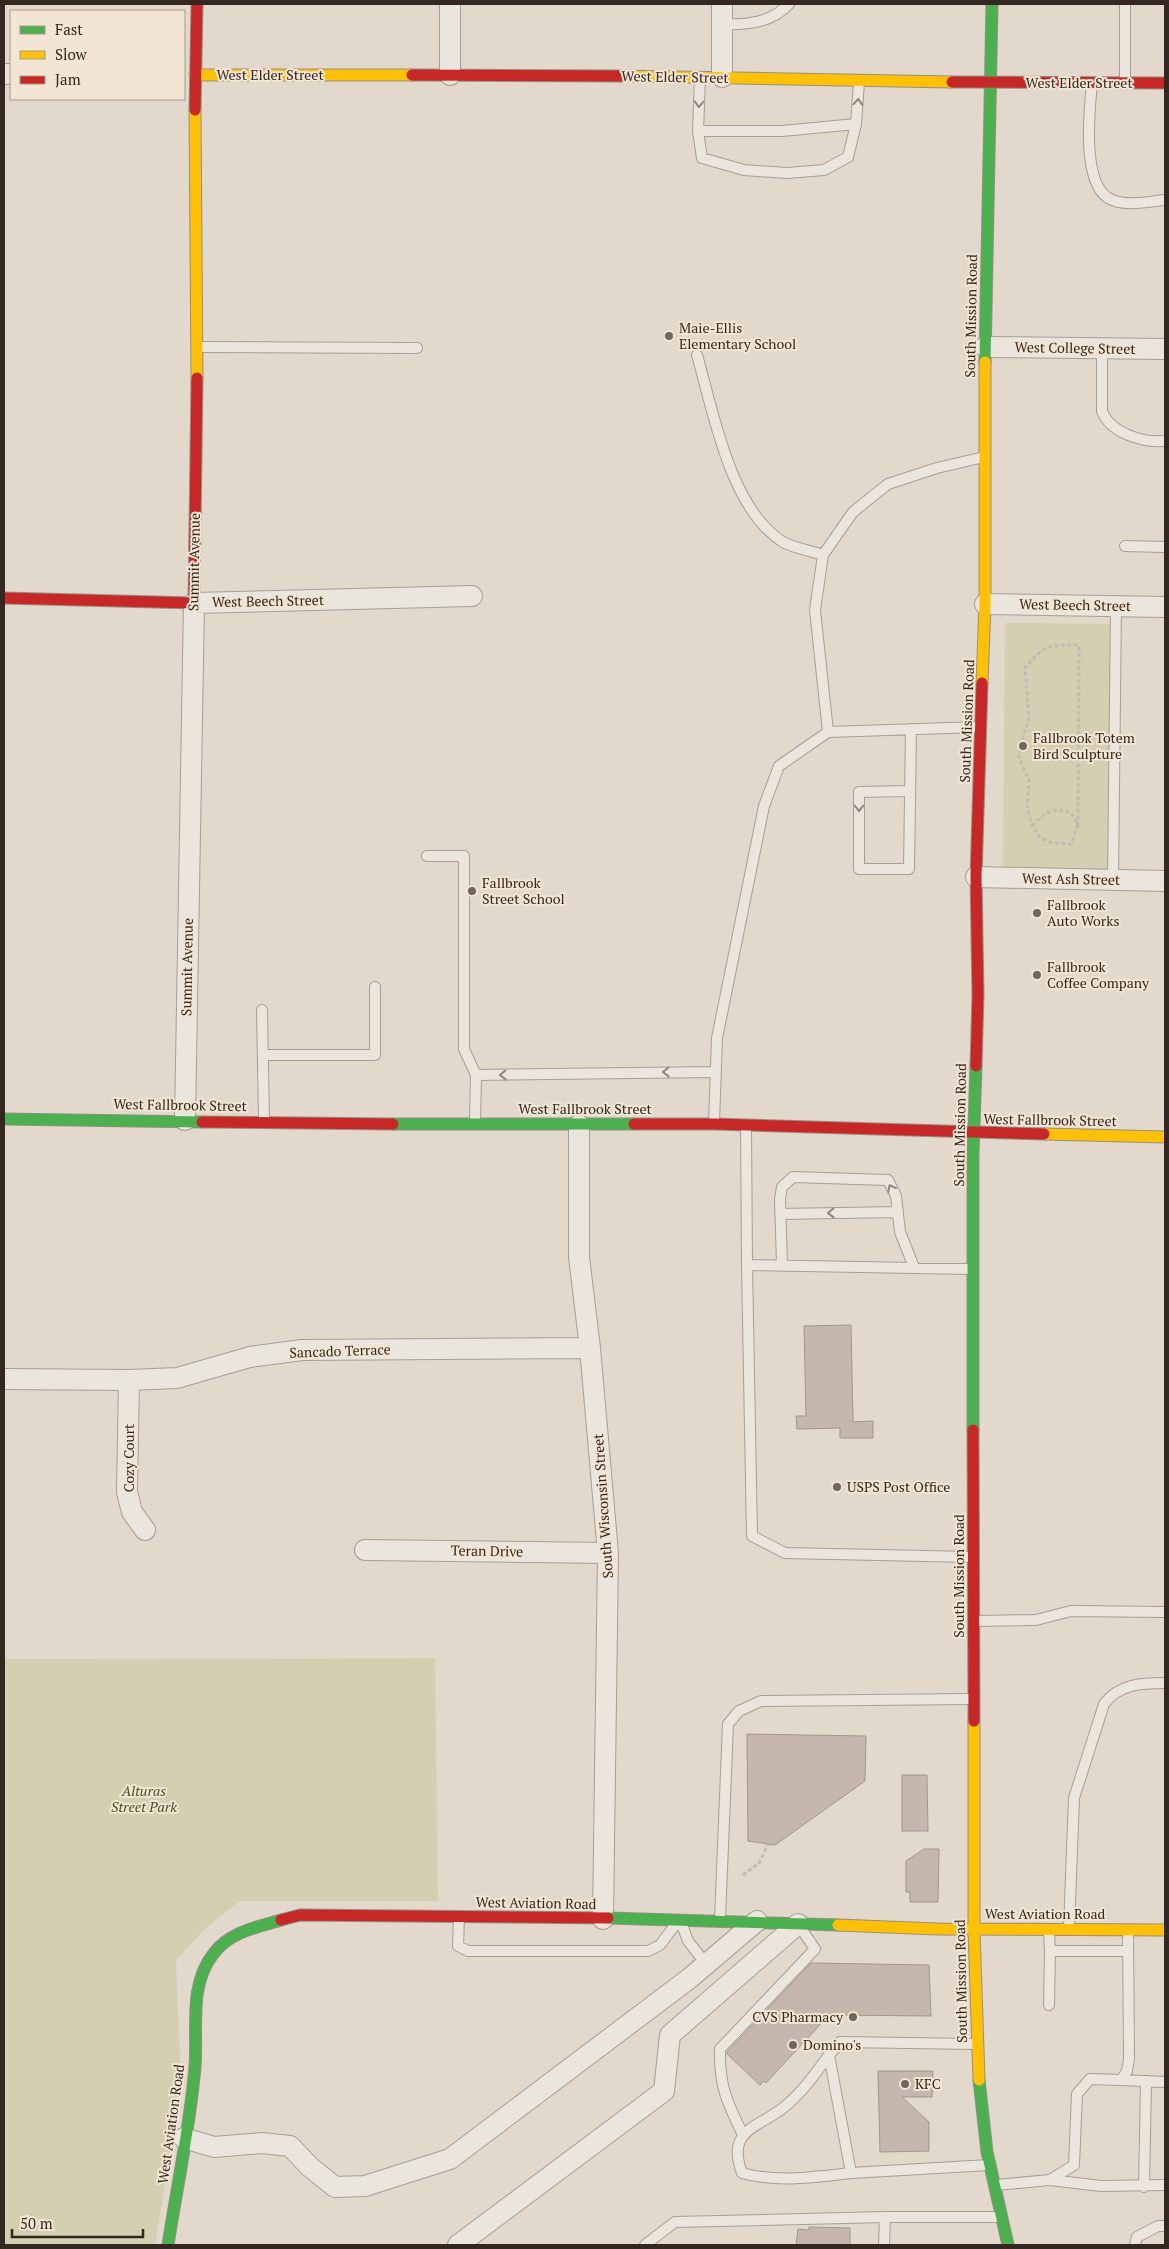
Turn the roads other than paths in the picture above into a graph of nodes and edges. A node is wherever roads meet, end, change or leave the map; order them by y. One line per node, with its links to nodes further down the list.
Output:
1 (197, 4): 8 (street, Summit Avenue)
2 (450, 4): 9 (street)
3 (722, 4): 7 (street)
4 (788, 4): 7 (lane)
5 (992, 4): 13 (street, South Mission Road)
6 (1125, 4): 15 (lane)
7 (722, 24): 11 (street)
8 (189, 75): 9 (street, West Elder Street); 20 (street, Summit Avenue)
9 (450, 75): 10 (street, West Elder Street)
10 (700, 76): 11 (street, West Elder Street); 18 (lane, one-way to 18)
11 (722, 77): 12 (street, West Elder Street)
12 (860, 80): 13 (street, West Elder Street); 17 (lane, one-way to 12)
13 (992, 81): 14 (street, West Elder Street); 21 (street, South Mission Road)
14 (1092, 83): 15 (street, West Elder Street); 19 (lane)
15 (1125, 83): 16 (street, West Elder Street)
16 (1165, 83)
17 (856, 124): 18 (lane); 18 (lane)
18 (698, 131)
19 (1165, 200)
20 (198, 347): 22 (lane); 33 (street, Summit Avenue)
21 (985, 347): 23 (street, West College Street); 27 (street, South Mission Road)
22 (417, 348)
23 (1102, 348): 24 (street, West College Street); 26 (lane)
24 (1165, 349)
25 (697, 355): 30 (lane)
26 (1165, 440)
27 (985, 457): 30 (lane); 34 (street, South Mission Road)
28 (1125, 546): 29 (lane)
29 (1165, 546)
30 (823, 555): 39 (lane)
31 (472, 596): 33 (street, West Beech Street)
32 (4, 598): 33 (street, West Beech Street)
33 (194, 603): 51 (street, Summit Avenue)
34 (985, 604): 35 (street, West Beech Street); 37 (street, South Mission Road)
35 (1116, 606): 36 (street, West Beech Street); 43 (lane)
36 (1165, 607)
37 (982, 726): 38 (lane); 42 (street, South Mission Road)
38 (911, 729): 39 (lane); 40 (lane)
39 (828, 732): 48 (lane)
40 (909, 790): 40 (lane, one-way to 40)
41 (427, 856): 49 (lane)
42 (976, 877): 43 (street, West Ash Street); 57 (street, South Mission Road)
43 (1113, 880): 44 (street, West Ash Street)
44 (1165, 881)
45 (375, 987): 47 (lane)
46 (262, 1010): 47 (lane)
47 (263, 1055): 52 (lane)
48 (715, 1072): 49 (lane, one-way to 49); 53 (lane)
49 (476, 1076): 54 (lane)
50 (4, 1119): 51 (street, West Fallbrook Street)
51 (184, 1120): 52 (street, West Fallbrook Street)
52 (264, 1121): 54 (street, West Fallbrook Street)
53 (714, 1124): 55 (street, West Fallbrook Street); 56 (street, West Fallbrook Street)
54 (474, 1125): 55 (street, West Fallbrook Street)
55 (579, 1125): 65 (street, South Wisconsin Street)
56 (746, 1125): 57 (street, West Fallbrook Street); 61 (lane)
57 (974, 1133): 58 (street, West Fallbrook Street); 64 (street, South Mission Road)
58 (1165, 1137)
59 (898, 1212): 60 (lane, one-way to 60); 60 (lane, one-way to 60); 63 (lane)
60 (780, 1214): 62 (lane)
61 (747, 1265): 62 (lane); 71 (lane)
62 (782, 1265): 63 (lane)
63 (914, 1267): 64 (lane)
64 (973, 1269): 71 (street, South Mission Road)
65 (590, 1348): 67 (street, Sancado Terrace); 70 (street, South Wisconsin Street)
66 (4, 1379): 67 (street, Sancado Terrace)
67 (129, 1380): 68 (street, Cozy Court)
68 (146, 1530)
69 (364, 1550): 70 (street, Teran Drive)
70 (608, 1553): 77 (street, South Wisconsin Street)
71 (974, 1558): 73 (street, South Mission Road)
72 (1165, 1612): 73 (lane)
73 (974, 1622): 75 (street, South Mission Road)
74 (1165, 1683): 83 (lane)
75 (974, 1698): 79 (lane); 84 (street, South Mission Road)
76 (460, 1916): 77 (street, West Aviation Road); 78 (lane); 97 (street, West Aviation Road)
77 (603, 1919): 78 (street, West Aviation Road)
78 (680, 1919): 79 (street, West Aviation Road); 89 (lane)
79 (720, 1920): 80 (street, West Aviation Road)
80 (757, 1921): 81 (street, West Aviation Road); 89 (street)
81 (798, 1924): 84 (street, West Aviation Road); 96 (lane); 108 (street)
82 (1049, 1928): 83 (street, West Aviation Road); 84 (street, West Aviation Road); 87 (lane)
83 (1068, 1928): 85 (street, West Aviation Road)
84 (974, 1929): 91 (street, South Mission Road)
85 (1128, 1929): 86 (street, West Aviation Road); 88 (lane)
86 (1165, 1930)
87 (1050, 1951): 88 (lane); 90 (lane)
88 (1128, 1951): 93 (lane)
89 (706, 1964): 97 (street)
90 (1049, 2005)
91 (978, 2044): 92 (lane); 98 (street, South Mission Road)
92 (828, 2055): 96 (lane); 99 (lane)
93 (1120, 2080): 94 (lane); 100 (lane)
94 (1146, 2081): 95 (lane); 103 (lane)
95 (1165, 2082)
96 (743, 2135): 99 (lane)
97 (184, 2138): 107 (street, West Aviation Road)
98 (990, 2165): 99 (lane); 101 (street, South Mission Road)
99 (852, 2173)
100 (1050, 2180): 101 (lane); 103 (lane)
101 (994, 2185): 105 (street, South Mission Road)
102 (1165, 2185): 103 (lane)
103 (1144, 2187)
104 (885, 2217): 105 (lane); 109 (lane); 110 (lane)
105 (1001, 2217): 111 (street, South Mission Road)
106 (1165, 2226): 112 (lane)
107 (168, 2245)
108 (458, 2245)
109 (644, 2245)
110 (884, 2245)
111 (1008, 2245)
112 (1135, 2245)

